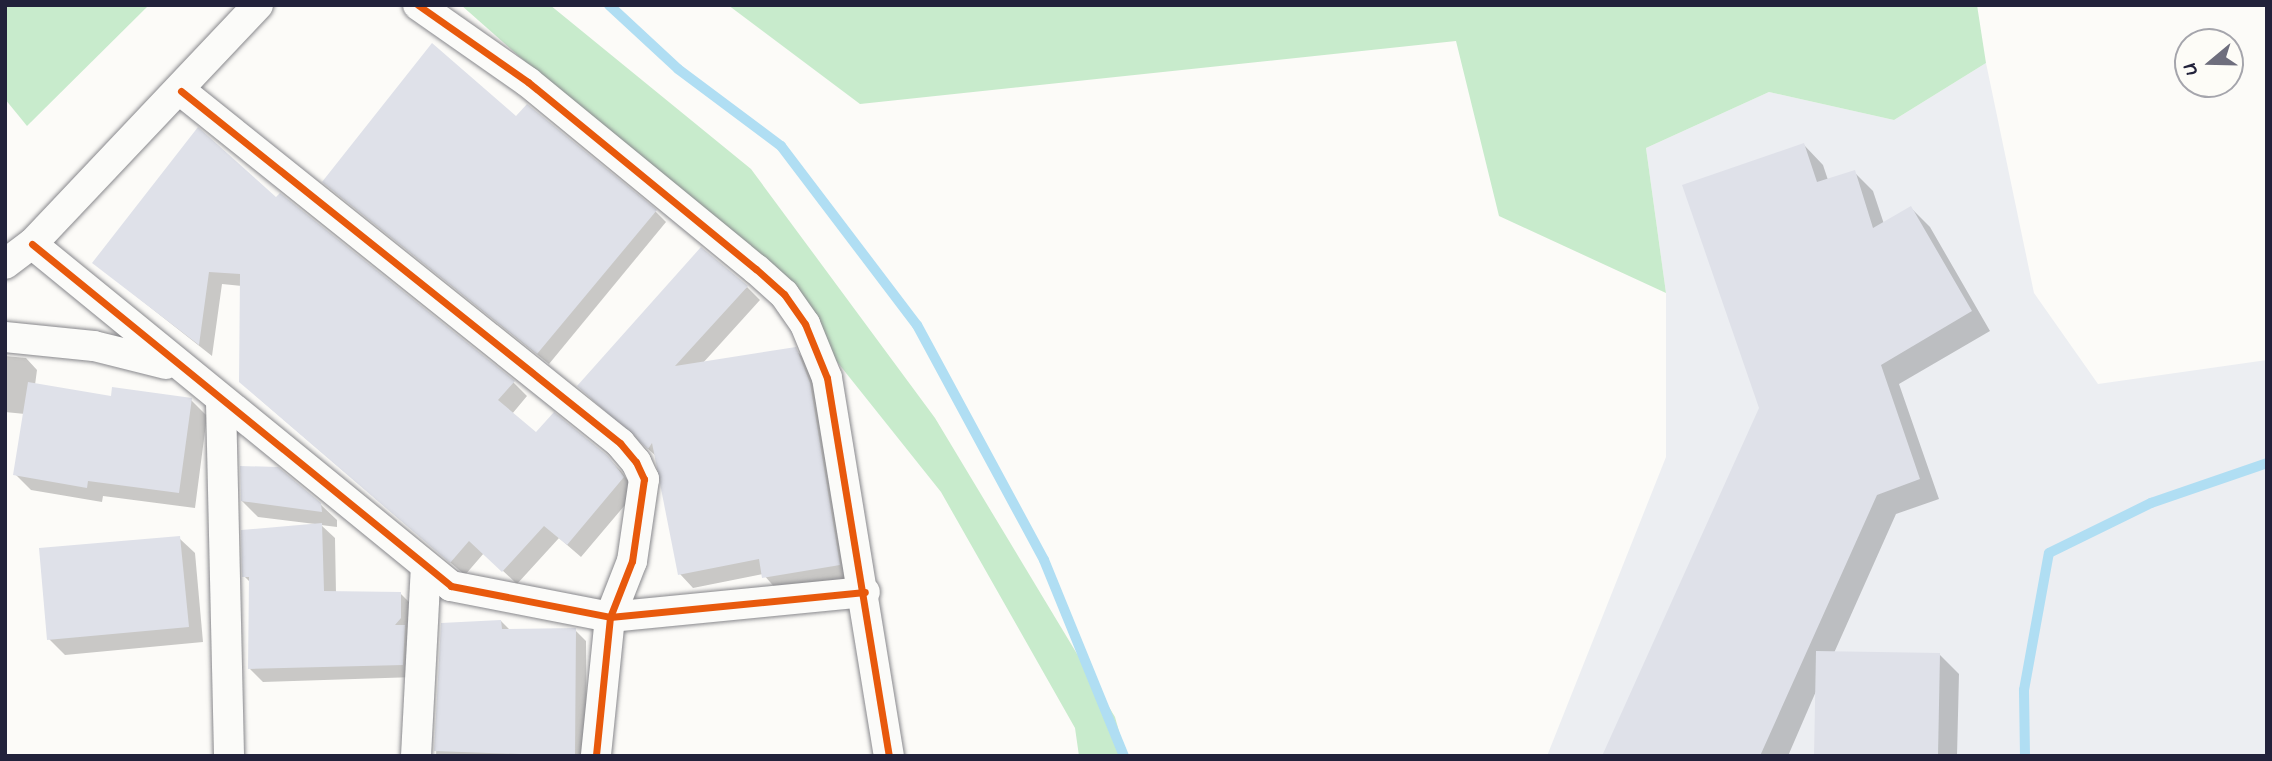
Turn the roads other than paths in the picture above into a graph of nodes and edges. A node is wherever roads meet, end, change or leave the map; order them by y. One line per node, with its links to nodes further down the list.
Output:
1 (258, 5): 3 (street)
2 (418, 5): 10 (street)
3 (181, 91): 4 (street); 11 (street)
4 (32, 244): 5 (street); 7 (street)
5 (5, 264)
6 (5, 337): 7 (street)
7 (183, 370): 8 (street)
8 (221, 402): 9 (street); 12 (street)
9 (426, 567): 11 (street); 13 (street)
10 (865, 592): 11 (street); 15 (street)
11 (610, 618): 14 (street)
12 (229, 756)
13 (416, 756)
14 (596, 756)
15 (889, 756)

